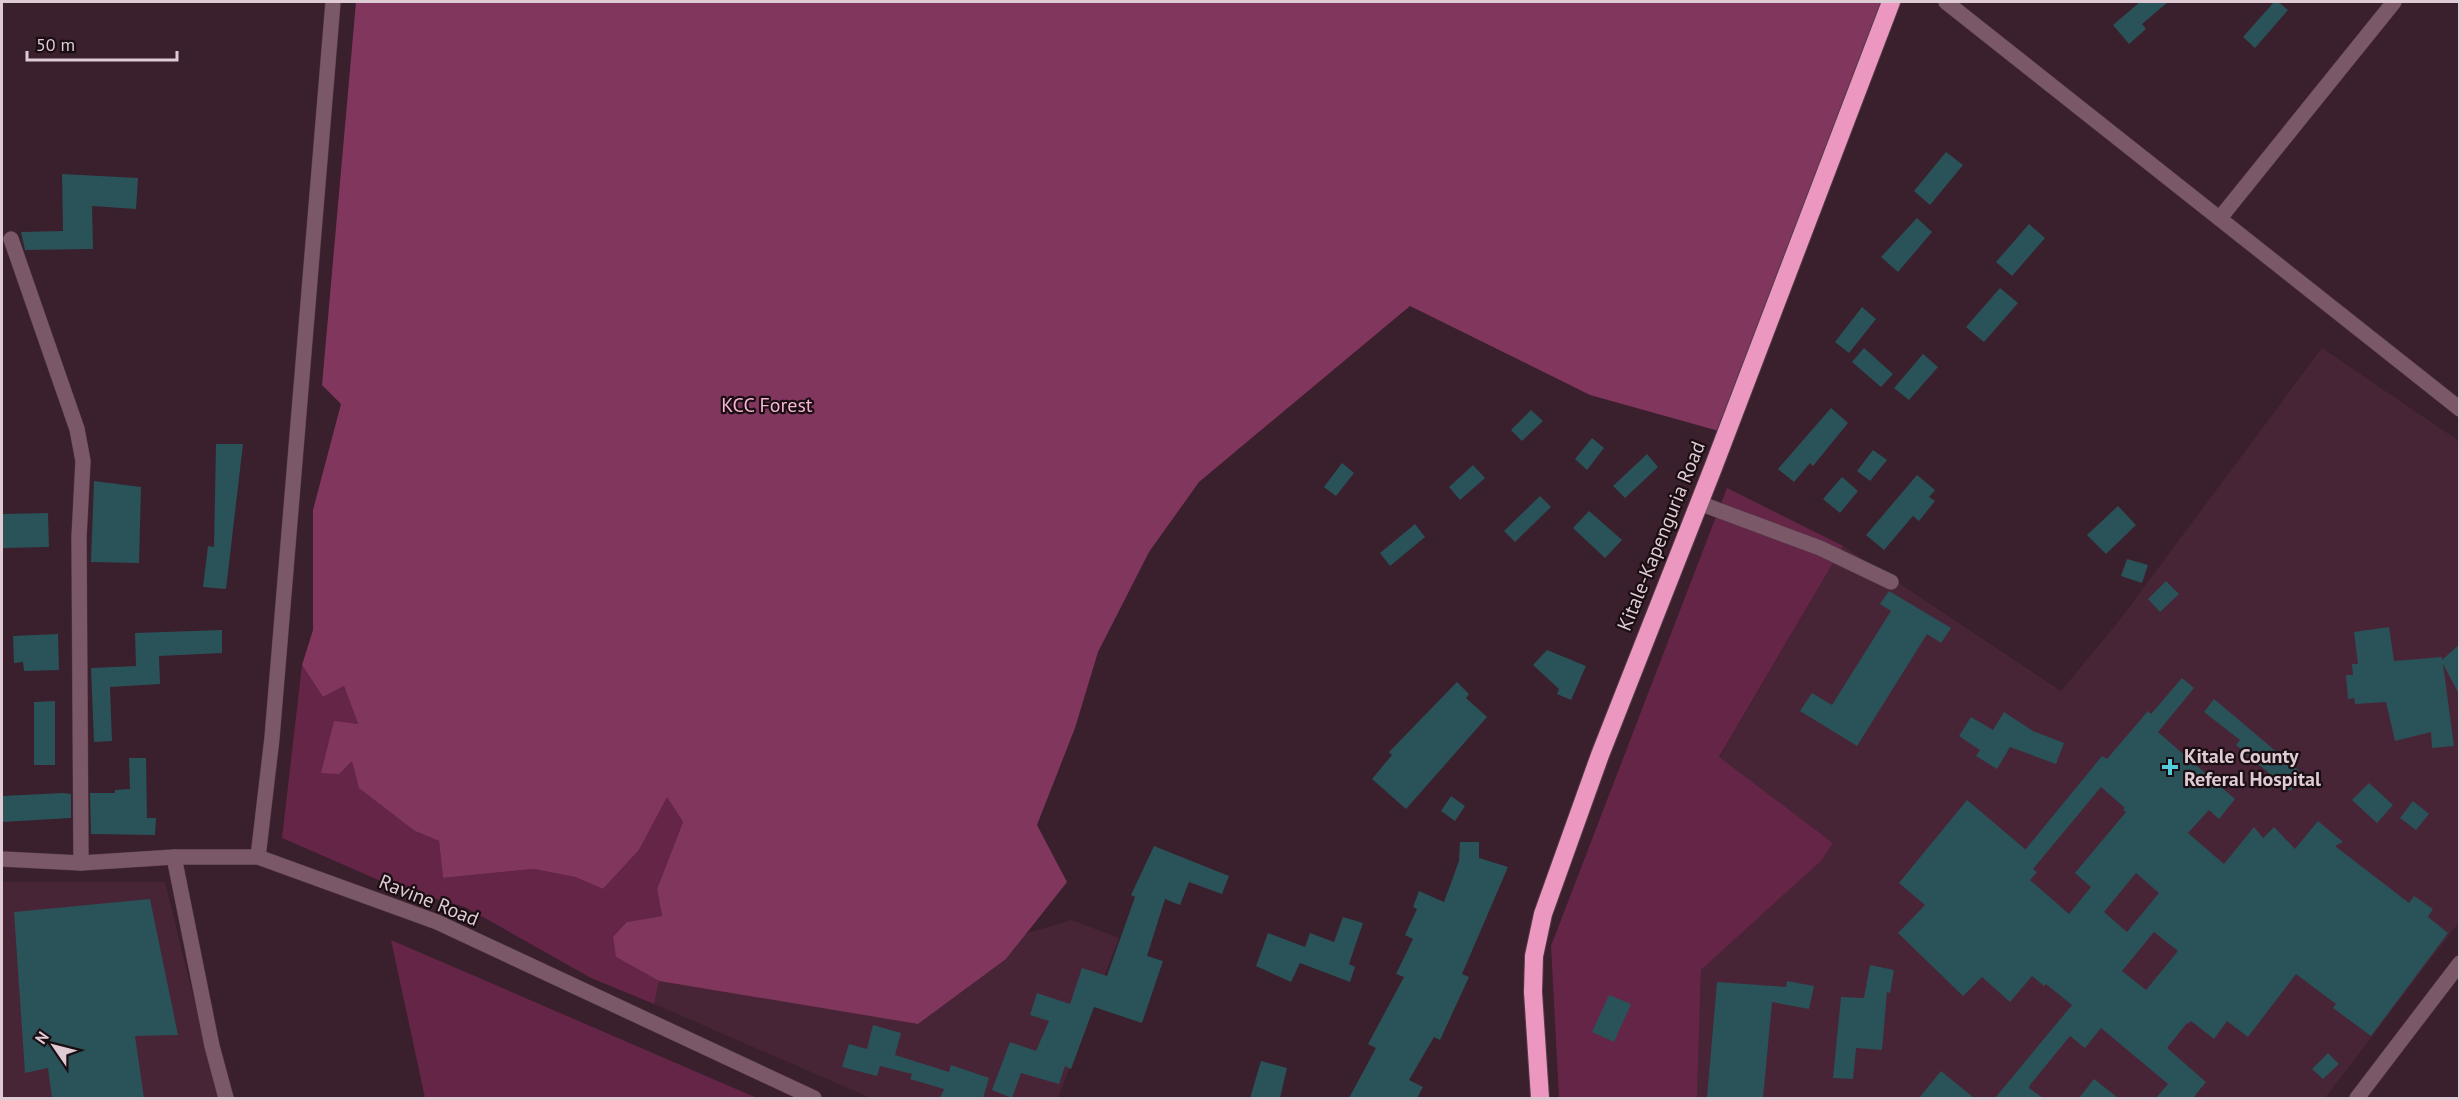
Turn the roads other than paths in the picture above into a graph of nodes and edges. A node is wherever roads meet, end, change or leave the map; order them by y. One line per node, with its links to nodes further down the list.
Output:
1 (333, 2): 11 (street)
2 (1891, 2): 8 (highway, Kitale-Kapenguria Road)
3 (1946, 2): 5 (street)
4 (2394, 2): 5 (street)
5 (2220, 218): 7 (street)
6 (10, 239): 13 (street)
7 (2460, 409)
8 (1699, 503): 9 (street); 17 (highway, Kitale-Kapenguria Road)
9 (1891, 582)
10 (174, 857): 11 (street, Ravine Road); 13 (street, Ravine Road); 15 (street)
11 (258, 857): 16 (street, Ravine Road)
12 (2, 859): 13 (street, Ravine Road)
13 (81, 863)
14 (2460, 963): 18 (street)
15 (226, 1098)
16 (814, 1098)
17 (1540, 1098)
18 (2357, 1098)

